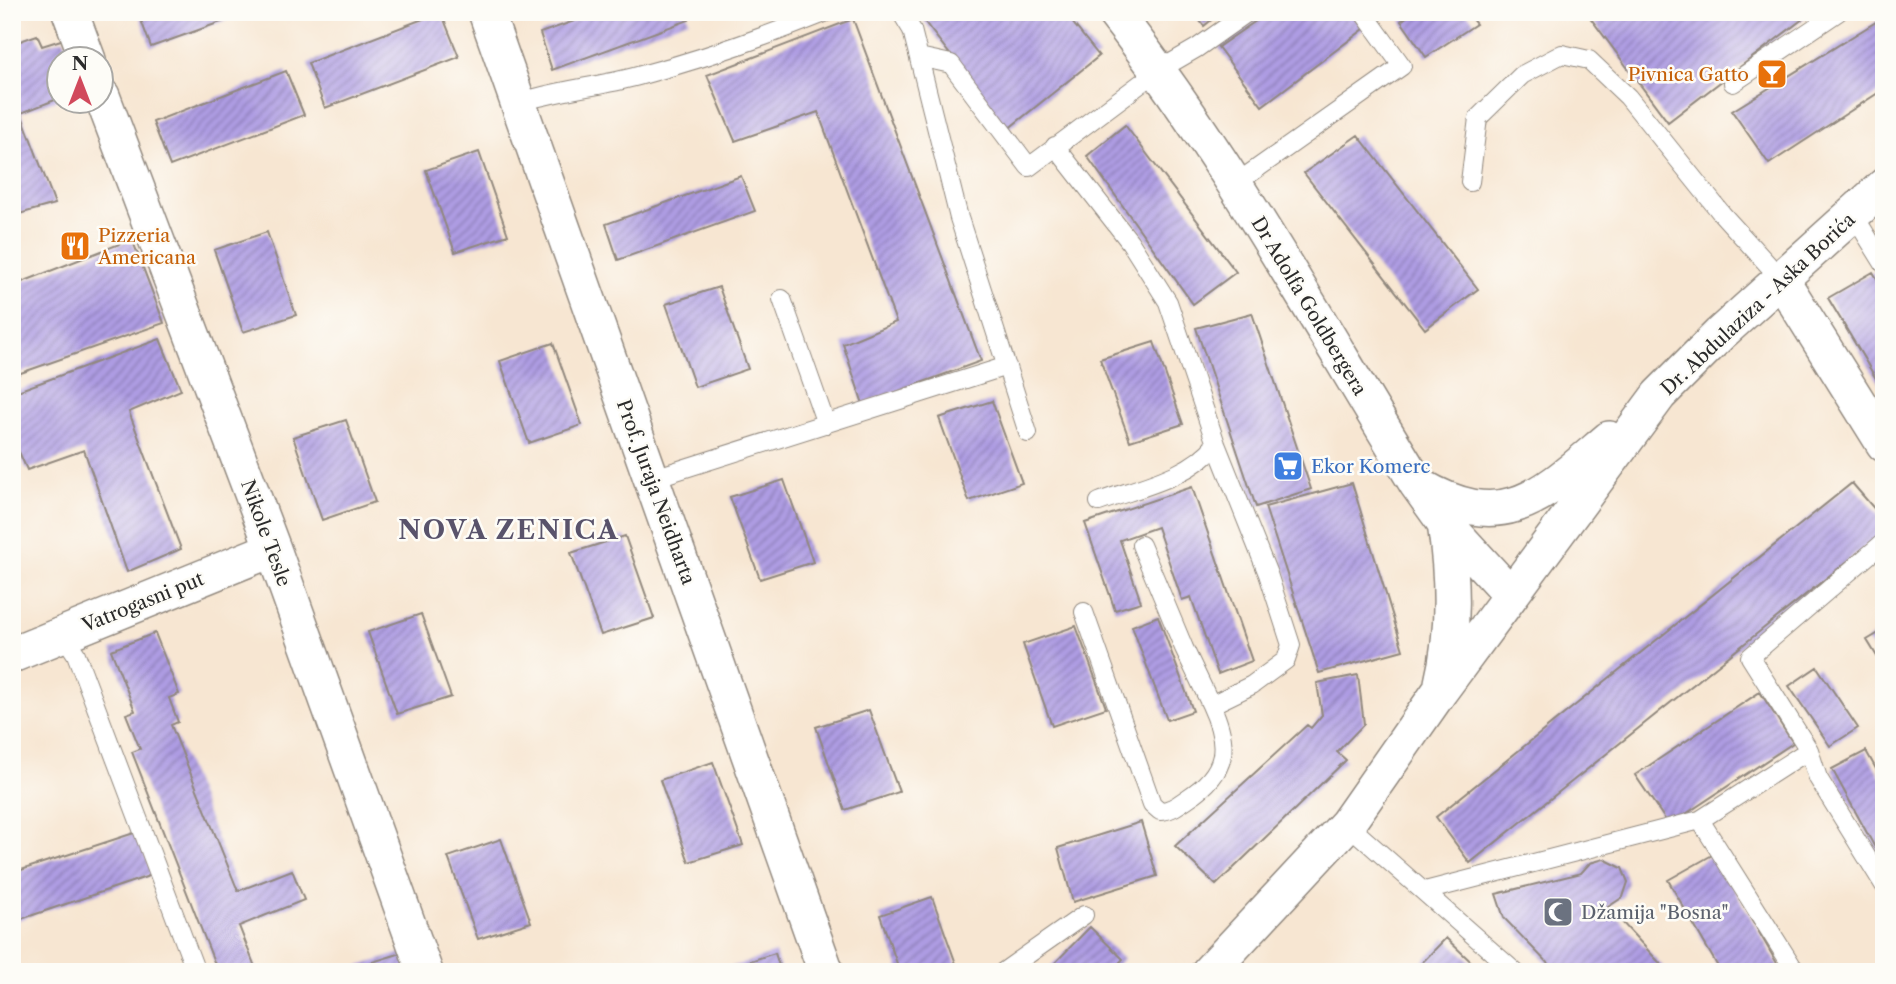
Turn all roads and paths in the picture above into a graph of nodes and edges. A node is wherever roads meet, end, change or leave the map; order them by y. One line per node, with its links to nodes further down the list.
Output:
1 (70, 12): 9 (street)
2 (486, 12): 13 (street, Prof. Juraja Neidharta)
3 (827, 12): 13 (lane)
4 (901, 12): 10 (lane)
5 (1114, 12): 11 (street, Dr Adolfa Goldbergera)
6 (1248, 12): 11 (lane)
7 (1363, 12): 17 (lane)
8 (1838, 12): 12 (lane)
9 (83, 46)
10 (919, 57): 15 (lane); 23 (lane)
11 (1159, 70): 15 (lane); 17 (street, Dr Adolfa Goldbergera)
12 (1733, 83)
13 (518, 103): 29 (street, Prof. Juraja Neidharta)
14 (110, 116): 35 (street, Nikole Tesle)
15 (1055, 146): 27 (lane)
16 (1470, 182): 21 (lane)
17 (1235, 184): 30 (street, Dr Adolfa Goldbergera)
18 (1884, 186): 19 (street, Dr. Abdulaziza - Aska Borića)
19 (1853, 214): 20 (lane); 21 (street, Dr. Abdulaziza - Aska Borića)
20 (1884, 264)
21 (1781, 279): 24 (street, Dr. Abdulaziza - Aska Borića); 28 (street)
22 (782, 299): 25 (lane)
23 (1007, 366): 25 (lane); 26 (lane)
24 (1659, 395): 30 (street); 36 (street, Dr. Abdulaziza - Aska Borića)
25 (826, 424): 29 (lane)
26 (1028, 433)
27 (1216, 444): 31 (lane); 41 (lane)
28 (1884, 444)
29 (651, 478): 50 (street, Prof. Juraja Neidharta)
30 (1417, 484): 32 (street, Dr Adolfa Goldbergera)
31 (1099, 502)
32 (1445, 523): 36 (street, Dr Adolfa Goldbergera); 40 (street)
33 (1884, 542): 42 (lane)
34 (1141, 545): 41 (lane)
35 (273, 549): 38 (street, Vatrogasni put); 49 (street, Nikole Tesle)
36 (1511, 595): 40 (street, Dr. Abdulaziza - Aska Borića)
37 (1084, 612): 41 (lane)
38 (63, 634): 39 (street, Vatrogasni put); 48 (lane)
39 (12, 655)
40 (1440, 691): 44 (street)
41 (1211, 705)
42 (1809, 750): 43 (lane); 45 (lane)
43 (1700, 820): 46 (lane); 54 (lane)
44 (1347, 824): 46 (lane); 52 (street)
45 (1884, 885)
46 (1425, 891): 53 (lane)
47 (1084, 915): 51 (lane)
48 (196, 972)
49 (425, 972)
50 (826, 972)
51 (1003, 972)
52 (1209, 972)
53 (1515, 972)
54 (1796, 972)

